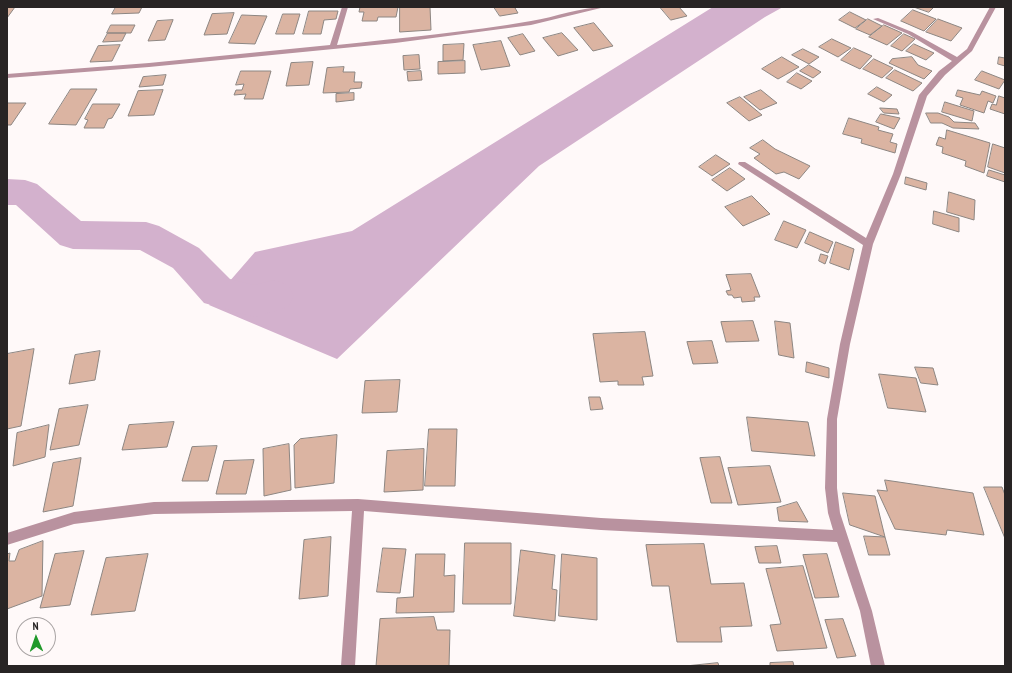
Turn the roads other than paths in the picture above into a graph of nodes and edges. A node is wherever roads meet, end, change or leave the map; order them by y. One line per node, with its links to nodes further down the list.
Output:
1 (345, 7): 5 (street)
2 (602, 7): 5 (street)
3 (993, 7): 6 (street)
4 (876, 19): 6 (street)
5 (333, 48): 7 (street)
6 (956, 60): 9 (street)
7 (7, 76)
8 (742, 164): 9 (street)
9 (868, 244): 11 (street)
10 (358, 505): 11 (street); 12 (street); 13 (street)
11 (840, 536): 14 (street)
12 (7, 539)
13 (348, 666)
14 (878, 666)

